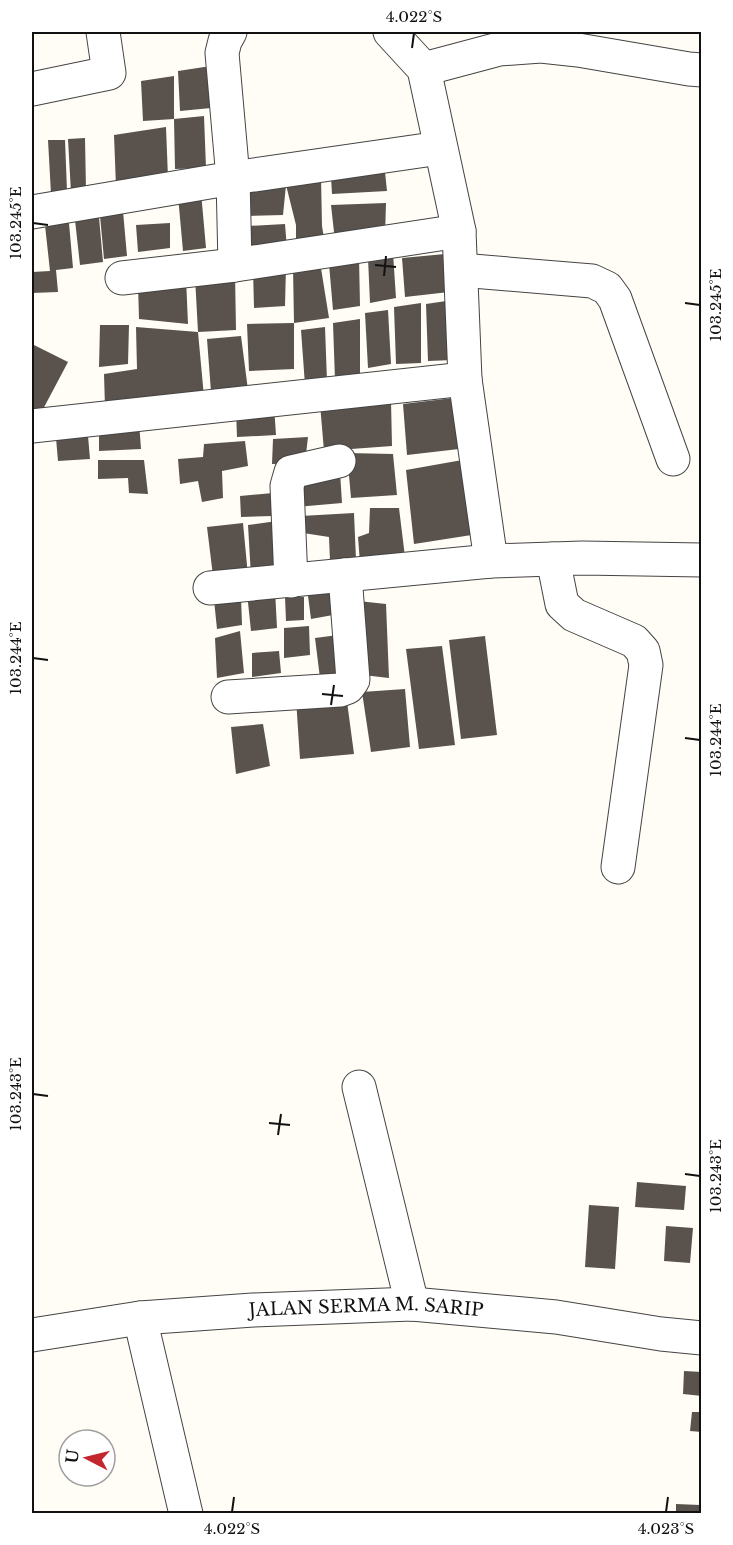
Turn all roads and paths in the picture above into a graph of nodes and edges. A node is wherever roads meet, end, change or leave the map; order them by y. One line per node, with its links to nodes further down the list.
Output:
1 (103, 32): 7 (street)
2 (230, 32): 9 (street)
3 (390, 32): 5 (street)
4 (613, 44): 5 (street); 6 (street)
5 (424, 69): 8 (street)
6 (702, 70)
7 (32, 89)
8 (440, 148): 9 (street); 11 (street)
9 (233, 178): 10 (street); 12 (street)
10 (32, 212)
11 (459, 231): 12 (street); 13 (street)
12 (235, 264): 14 (street)
13 (460, 270): 15 (street); 17 (street)
14 (122, 278)
15 (465, 379): 16 (street); 21 (street)
16 (32, 426)
17 (673, 459)
18 (339, 461): 23 (street)
19 (553, 559): 20 (street); 21 (street); 26 (street)
20 (702, 560)
21 (491, 561): 22 (street)
22 (345, 575): 23 (street); 25 (street)
23 (291, 581): 24 (street)
24 (210, 588)
25 (228, 698)
26 (618, 867)
27 (359, 1087): 28 (street)
28 (412, 1304): 29 (street, JALAN SERMA M. SARIP); 31 (street, JALAN SERMA M. SARIP)
29 (140, 1318): 30 (street, JALAN SERMA M. SARIP); 32 (street)
30 (32, 1335)
31 (702, 1338)
32 (186, 1514)

